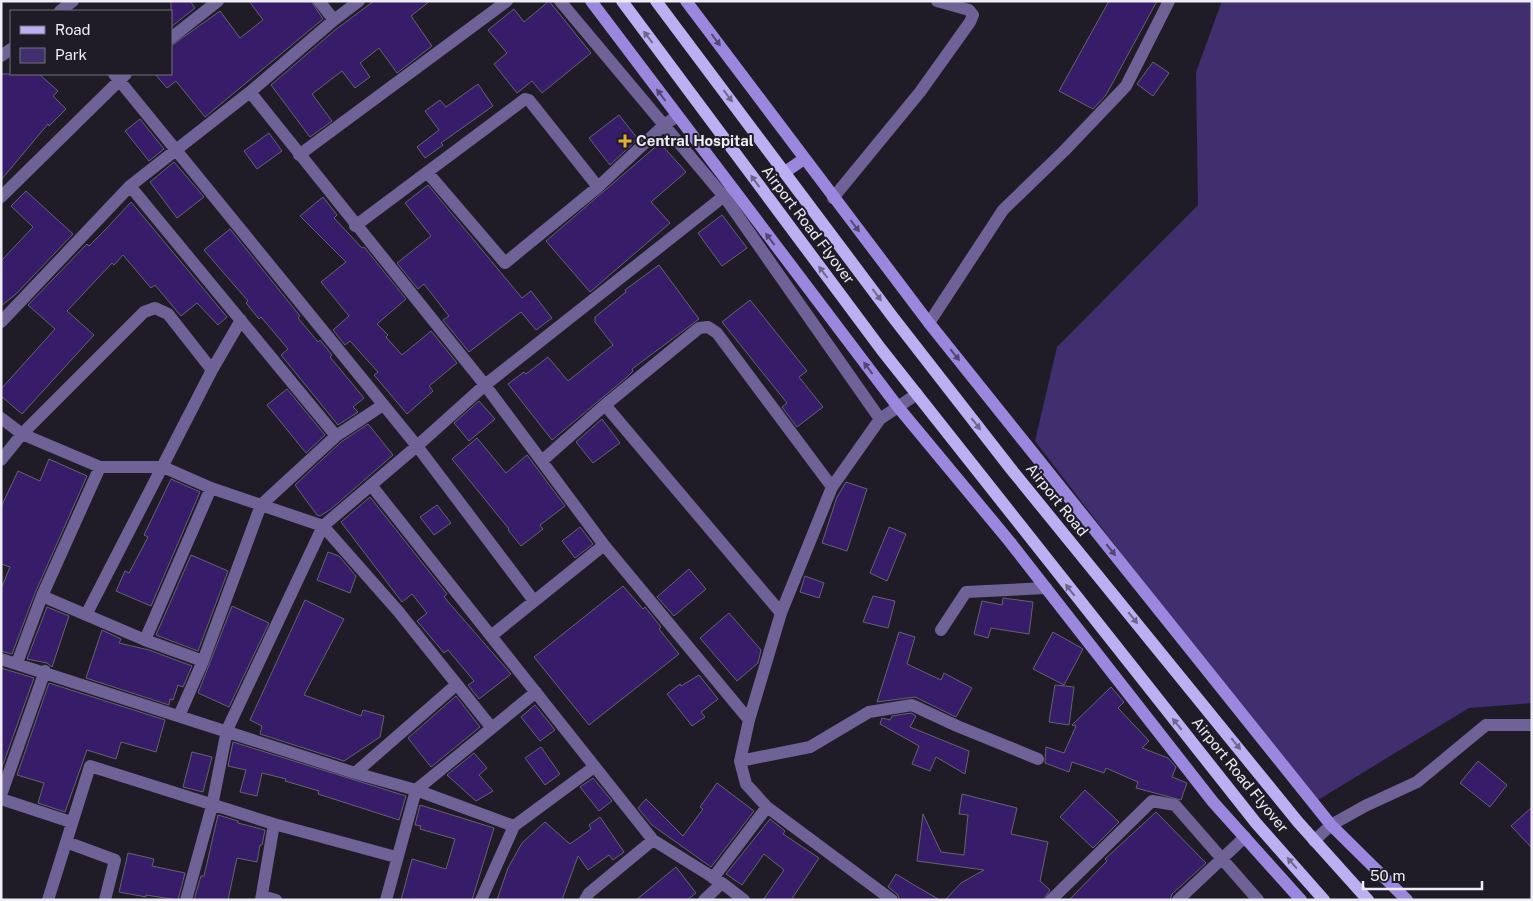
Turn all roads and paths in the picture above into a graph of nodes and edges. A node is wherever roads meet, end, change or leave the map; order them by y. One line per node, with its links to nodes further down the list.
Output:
1 (218, 1): 13 (street)
2 (318, 1): 12 (street)
3 (359, 1): 12 (street)
4 (507, 1): 19 (street)
5 (560, 1): 17 (street)
6 (591, 1): 16 (street, one-way to 6)
7 (622, 1): 34 (main road, Airport Road Flyover, one-way to 7)
8 (656, 1): 22 (main road, Airport Road Flyover, one-way to 22)
9 (686, 1): 20 (street, one-way to 20)
10 (937, 1): 27 (street)
11 (1169, 1): 31 (street)
12 (334, 20): 15 (street)
13 (172, 37)
14 (119, 76): 18 (street); 26 (street)
15 (250, 92): 18 (street); 19 (street)
16 (677, 116): 17 (street); 25 (street)
17 (664, 125): 24 (street); 25 (street)
18 (176, 150): 23 (street); 35 (street)
19 (299, 155): 28 (street)
20 (804, 159): 22 (street); 27 (street)
21 (427, 172): 24 (street); 24 (street); 28 (street)
22 (785, 172): 89 (main road, Airport Road, one-way to 89)
23 (130, 186): 29 (street); 30 (street)
24 (598, 186)
25 (728, 193): 33 (street); 37 (street, one-way to 25); 39 (street)
26 (1, 197)
27 (833, 198): 31 (street, one-way to 31)
28 (355, 226): 33 (street)
29 (241, 320): 32 (street); 41 (street)
30 (1, 322)
31 (929, 323): 85 (street, one-way to 85)
32 (212, 370): 40 (street); 46 (street)
33 (485, 385): 42 (street); 44 (street)
34 (917, 394): 37 (street); 64 (main road, Airport Road Flyover, one-way to 34)
35 (383, 405): 41 (street); 42 (street)
36 (605, 405): 44 (street); 48 (street); 56 (street)
37 (898, 407): 39 (street); 53 (street)
38 (1, 418): 40 (street)
39 (880, 419): 48 (street)
40 (22, 434): 43 (street); 45 (street)
41 (336, 436): 50 (street)
42 (418, 446): 47 (street); 55 (street)
43 (1, 460)
44 (543, 460): 52 (street)
45 (100, 467): 46 (street); 54 (street)
46 (163, 467): 49 (street); 57 (street)
47 (372, 484): 51 (street); 59 (street)
48 (832, 487): 56 (street)
49 (211, 488): 50 (street); 60 (street)
50 (261, 505): 51 (street); 62 (street)
51 (323, 526): 67 (street); 73 (street)
52 (604, 545): 55 (street); 70 (street)
53 (1046, 588): 58 (street); 66 (street)
54 (42, 596): 57 (street); 63 (street)
55 (534, 601): 59 (street)
56 (781, 613): 70 (street)
57 (86, 615): 60 (street)
58 (941, 630)
59 (491, 636): 68 (street)
60 (145, 640): 62 (street)
61 (1, 659): 63 (street)
62 (203, 661): 69 (street)
63 (17, 663): 65 (street)
64 (1133, 669): 66 (street); 109 (main road, Airport Road Flyover, one-way to 64)
65 (45, 671): 69 (street); 79 (street)
66 (1118, 681): 87 (street)
67 (456, 686): 72 (street); 77 (street)
68 (536, 692): 72 (street); 76 (street)
69 (179, 716): 73 (street)
70 (749, 720): 75 (street)
71 (1532, 724): 85 (street)
72 (491, 727): 78 (street)
73 (227, 730): 77 (street); 81 (street)
74 (1038, 759): 75 (street)
75 (740, 761): 82 (street)
76 (594, 767): 86 (street); 88 (street)
77 (355, 773): 78 (street)
78 (416, 790): 86 (street); 91 (street)
79 (1, 795)
80 (1, 799): 83 (street)
81 (212, 806): 83 (street); 84 (street); 97 (street)
82 (766, 807): 93 (street); 104 (street)
83 (71, 822): 90 (street)
84 (274, 824): 91 (street); 94 (street)
85 (1331, 825): 89 (street); 111 (street)
86 (514, 826): 100 (street)
87 (1245, 837): 92 (street); 108 (street)
88 (654, 840): 93 (street); 101 (street)
89 (1314, 840): 110 (main road)
90 (66, 842): 95 (street); 96 (street)
91 (396, 857): 99 (street)
92 (1221, 860): 105 (street); 106 (street); 107 (street)
93 (717, 881): 102 (street); 103 (street)
94 (261, 898): 98 (street)
95 (48, 900)
96 (104, 900)
97 (186, 900)
98 (276, 900)
99 (386, 900)
100 (482, 900)
101 (585, 900)
102 (704, 900)
103 (744, 900)
104 (892, 900)
105 (1051, 900)
106 (1178, 900)
107 (1258, 900)
108 (1301, 900)
109 (1324, 900)
110 (1368, 900)
111 (1407, 900)

